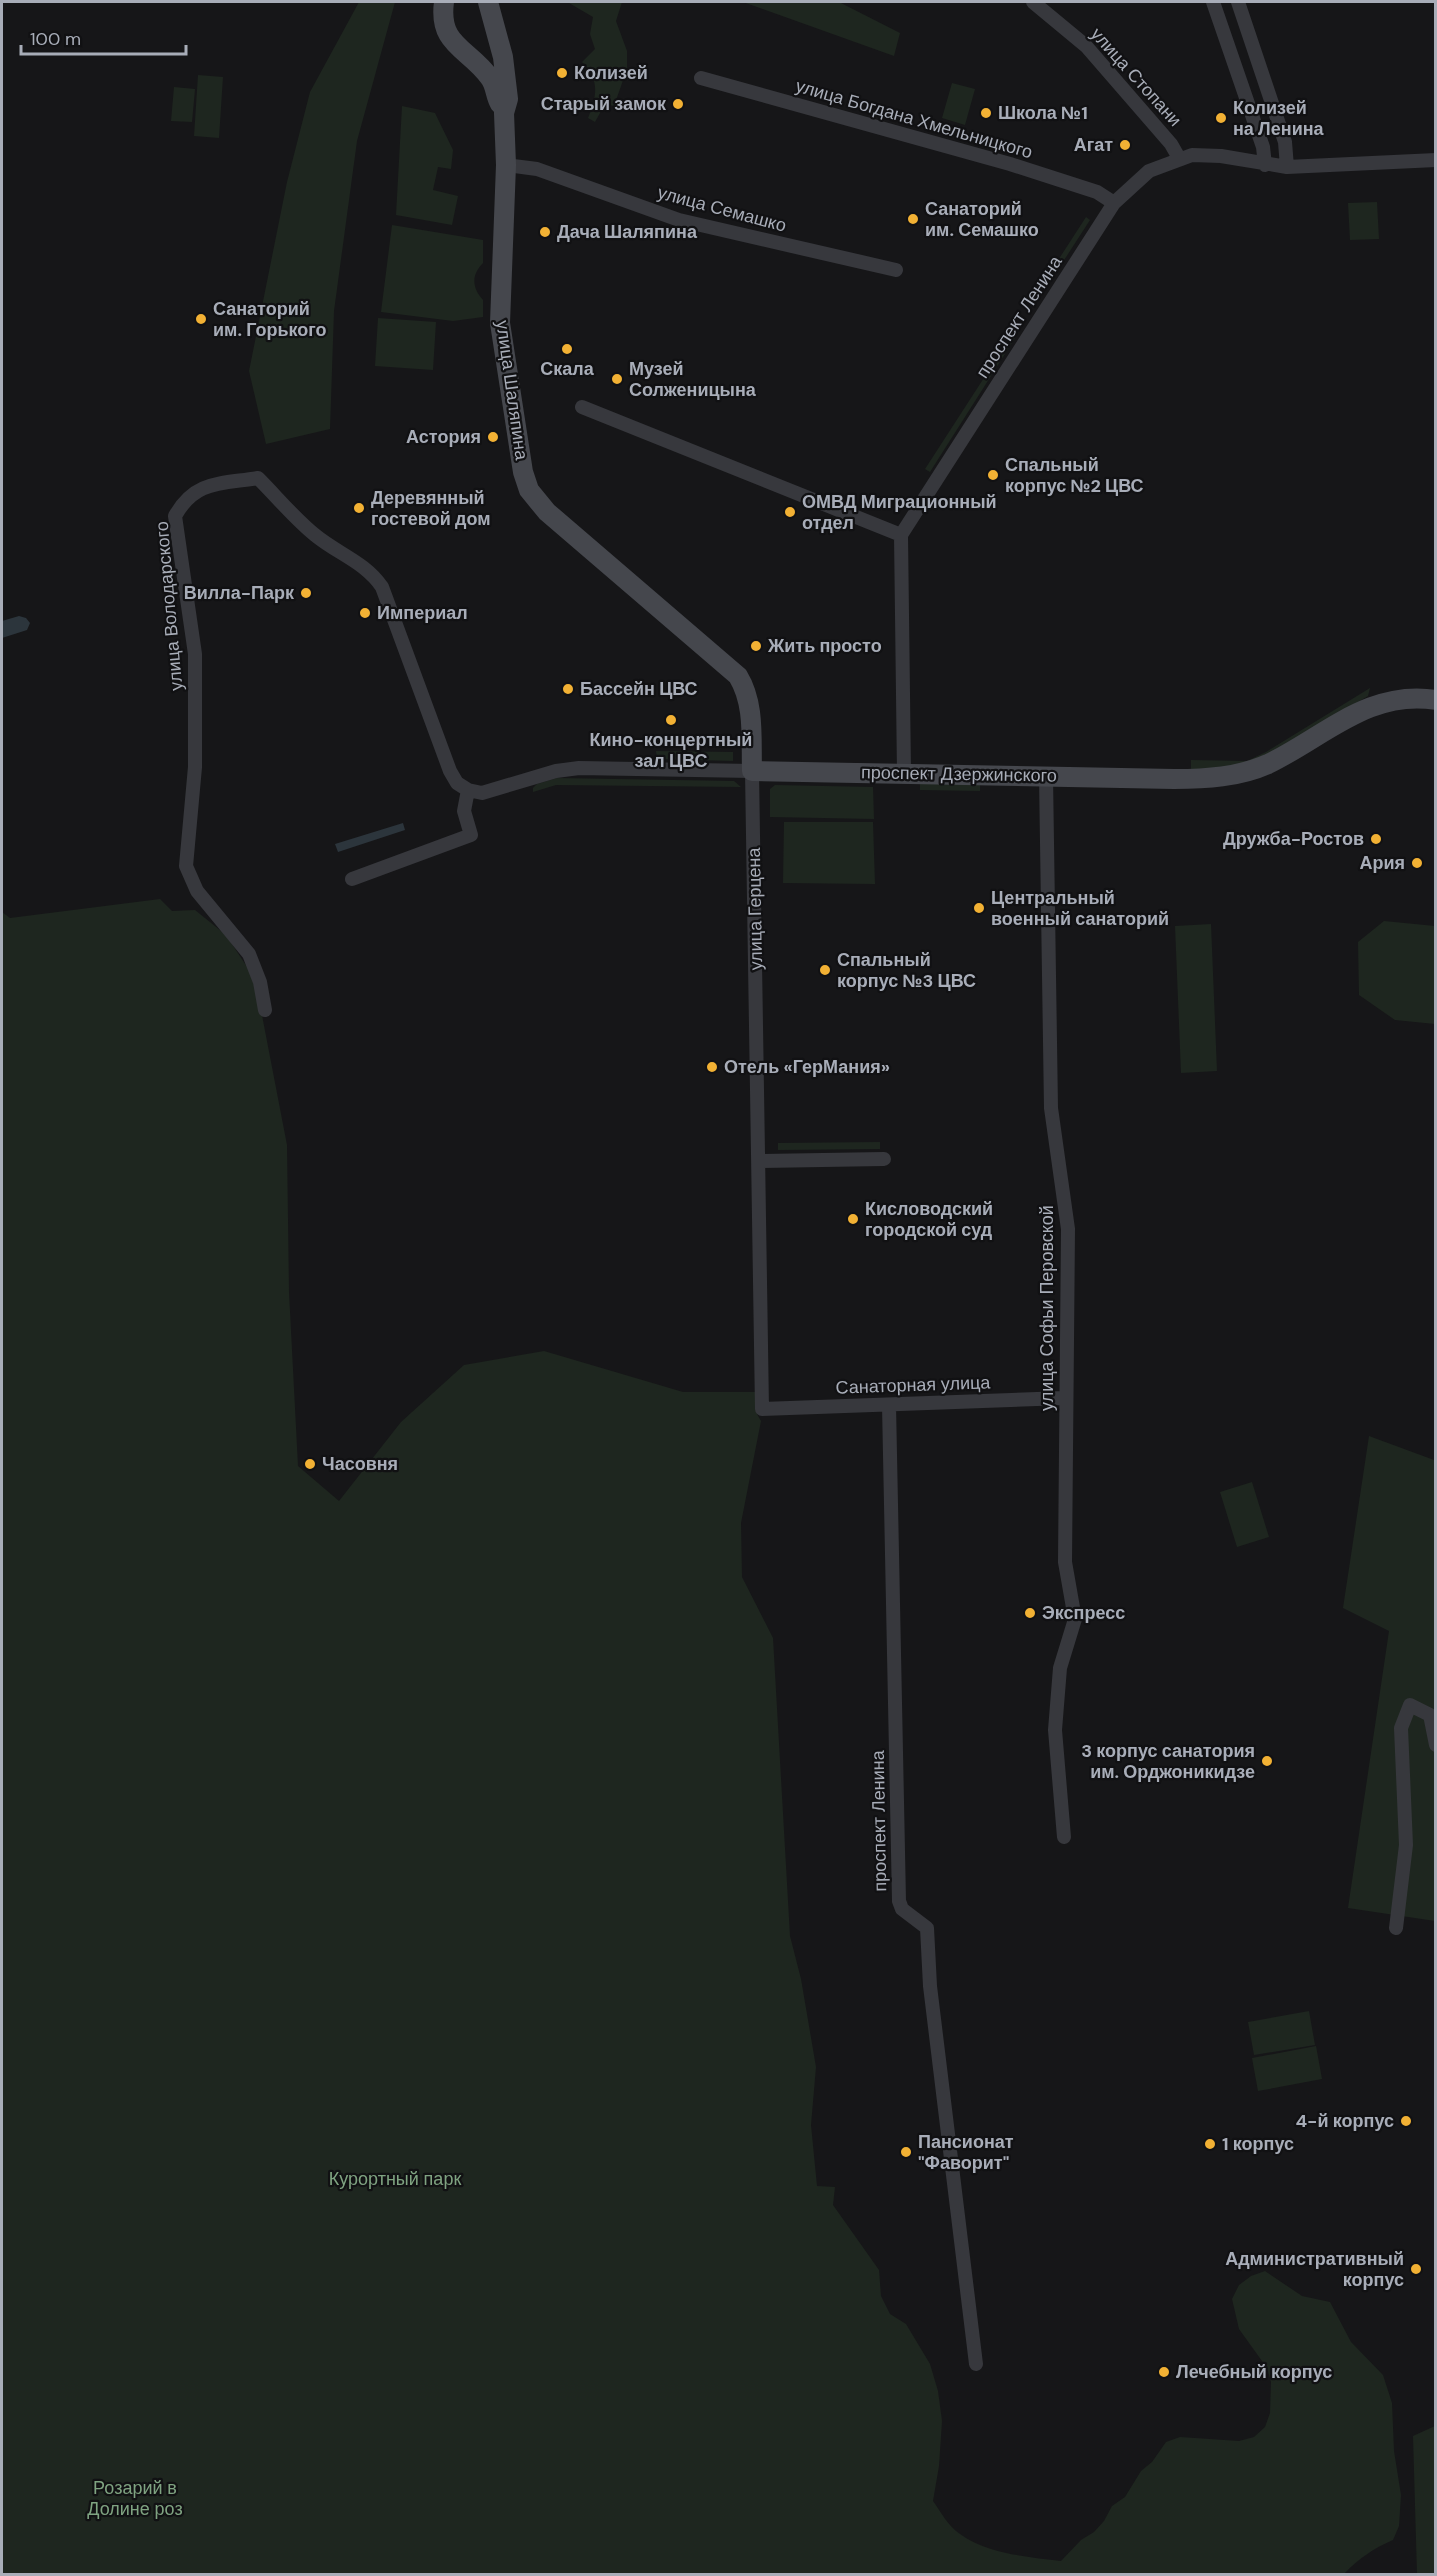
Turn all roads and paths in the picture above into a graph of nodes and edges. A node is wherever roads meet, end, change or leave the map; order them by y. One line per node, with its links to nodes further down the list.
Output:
1 (444, 2): 7 (main road)
2 (488, 2): 7 (main road)
3 (1033, 2): 8 (street, улица Стопани)
4 (1213, 2): 11 (street)
5 (1238, 2): 12 (street)
6 (701, 78): 13 (street, улица Богдана Хмельницкого)
7 (504, 113): 10 (main road, улица Шаляпина)
8 (1179, 158): 11 (street, проспект Ленина); 13 (street, проспект Ленина)
9 (1436, 160): 12 (street, проспект Ленина)
10 (506, 165): 14 (street, улица Семашко); 16 (main road, улица Шаляпина)
11 (1265, 165): 12 (street, проспект Ленина)
12 (1287, 167)
13 (1114, 203): 17 (street, проспект Ленина)
14 (896, 270)
15 (582, 407): 17 (street)
16 (538, 503): 19 (main road, улица Герцена)
17 (902, 535): 20 (street)
18 (1436, 700): 21 (main road, проспект Дзержинского)
19 (752, 771): 20 (main road, проспект Дзержинского); 22 (street, проспект Дзержинского); 26 (street, улица Герцена)
20 (904, 773): 21 (main road, проспект Дзержинского)
21 (1046, 776): 27 (street, улица Софьи Перовской)
22 (468, 790): 23 (street); 24 (street, улица Володарского)
23 (352, 879)
24 (265, 1010)
25 (884, 1160): 26 (street)
26 (760, 1161): 29 (street, улица Герцена)
27 (1065, 1398): 28 (street, Санаторная улица); 31 (street, улица Софьи Перовской)
28 (889, 1405): 29 (street, Санаторная улица); 33 (street, проспект Ленина)
29 (762, 1409)
30 (1436, 1745): 32 (street)
31 (1064, 1837)
32 (1396, 1928)
33 (976, 2364)

